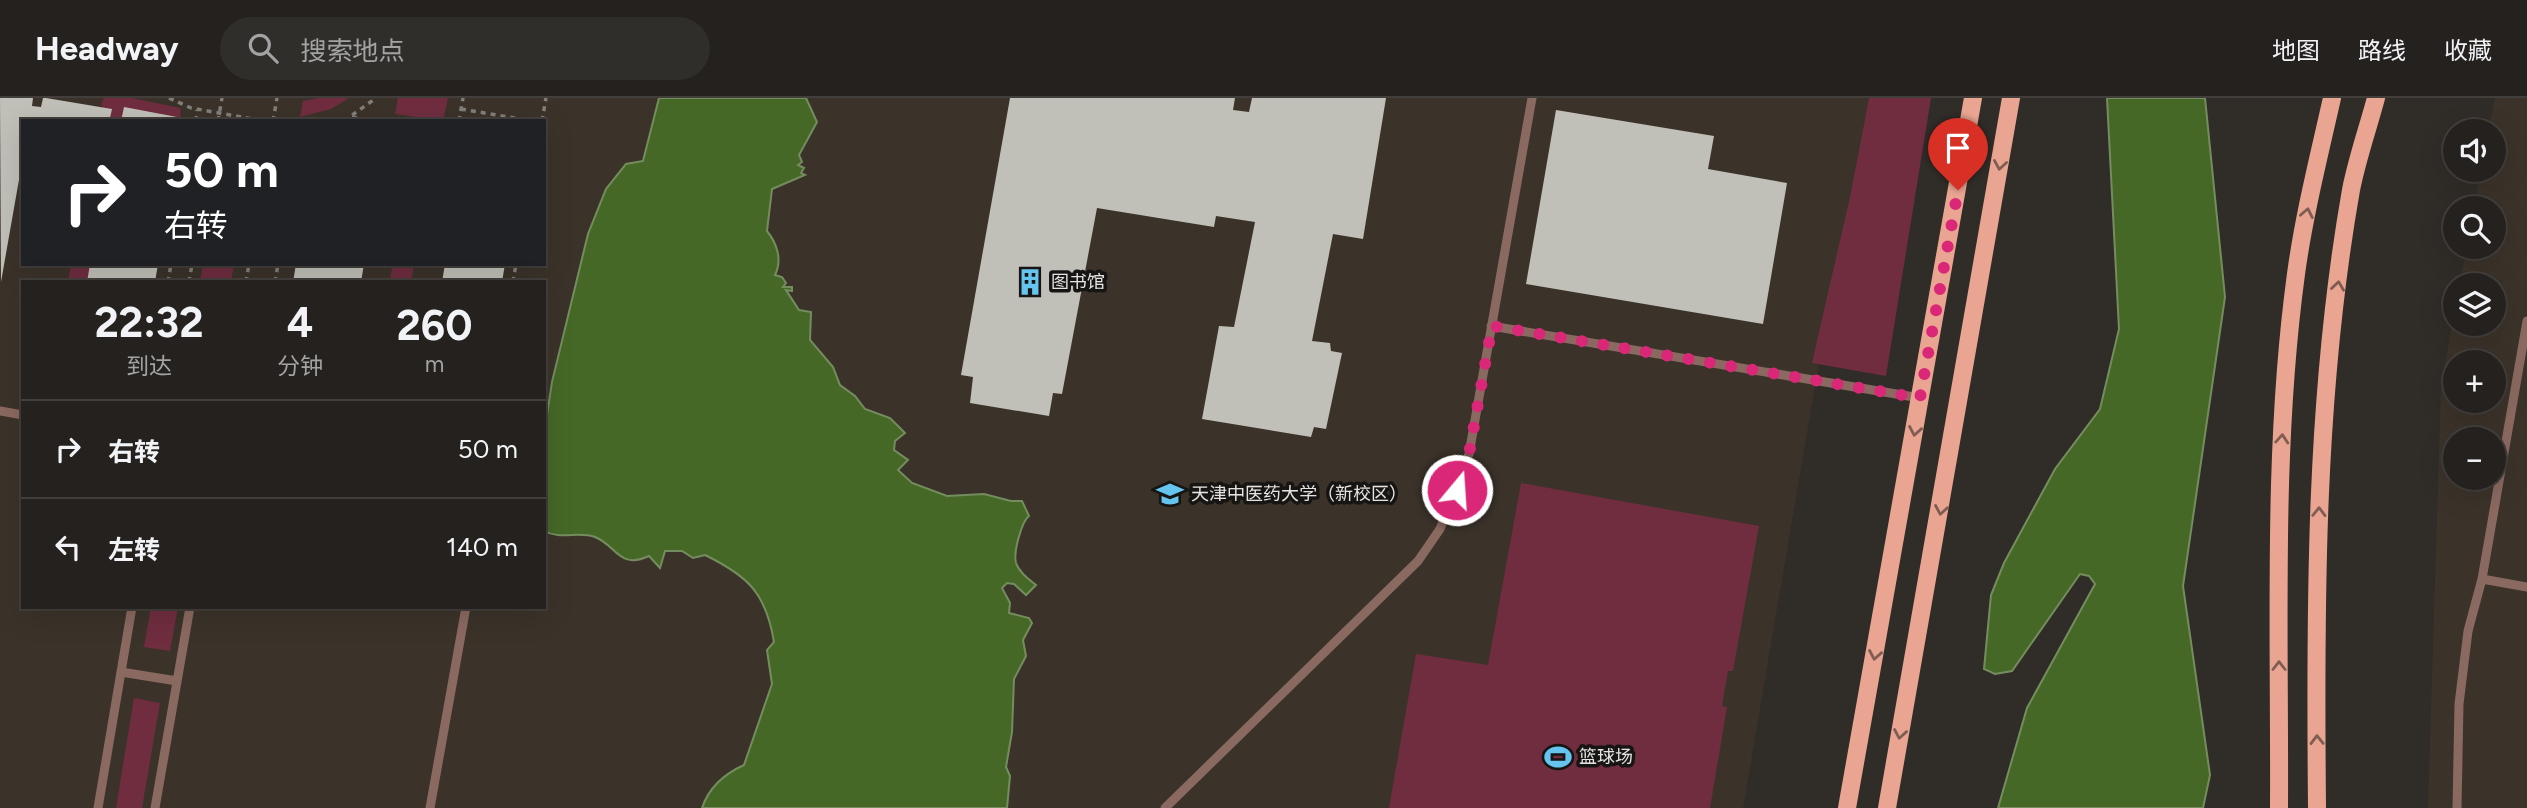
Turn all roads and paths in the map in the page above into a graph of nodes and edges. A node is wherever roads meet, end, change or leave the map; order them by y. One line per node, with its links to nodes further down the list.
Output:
1 (169, 98): 14 (path)
2 (222, 98): 15 (path)
3 (277, 98): 20 (path)
4 (376, 98): 16 (path)
5 (463, 98): 13 (path)
6 (546, 98): 25 (path)
7 (1532, 98): 28 (lane)
8 (1973, 98): 26 (main road)
9 (1983, 98): 26 (main road)
10 (2011, 98): 44 (main road, one-way to 44)
11 (2332, 98): 45 (main road, one-way to 11)
12 (2376, 98): 46 (main road, one-way to 12)
13 (461, 109): 23 (path); 24 (path)
14 (197, 110): 15 (path); 17 (path)
15 (219, 113): 18 (path); 19 (path)
16 (352, 117): 21 (path); 22 (path)
17 (195, 119)
18 (218, 119)
19 (253, 119)
20 (273, 119)
21 (348, 119)
22 (364, 119)
23 (459, 119)
24 (520, 119)
25 (542, 119)
26 (1958, 190): 29 (main road)
27 (2527, 321): 32 (lane)
28 (1492, 326): 29 (lane); 42 (lane)
29 (1920, 398): 43 (main road, one-way to 43)
30 (0, 411): 31 (lane)
31 (21, 415)
32 (2482, 579): 33 (lane); 47 (lane)
33 (2527, 587)
34 (132, 609): 37 (lane)
35 (190, 609): 38 (lane)
36 (466, 609): 41 (lane)
37 (121, 672): 38 (lane); 39 (lane)
38 (177, 681): 40 (lane)
39 (98, 808)
40 (155, 808)
41 (430, 808)
42 (1165, 808)
43 (1847, 808)
44 (1887, 808)
45 (2279, 808)
46 (2318, 808)
47 (2457, 808)

